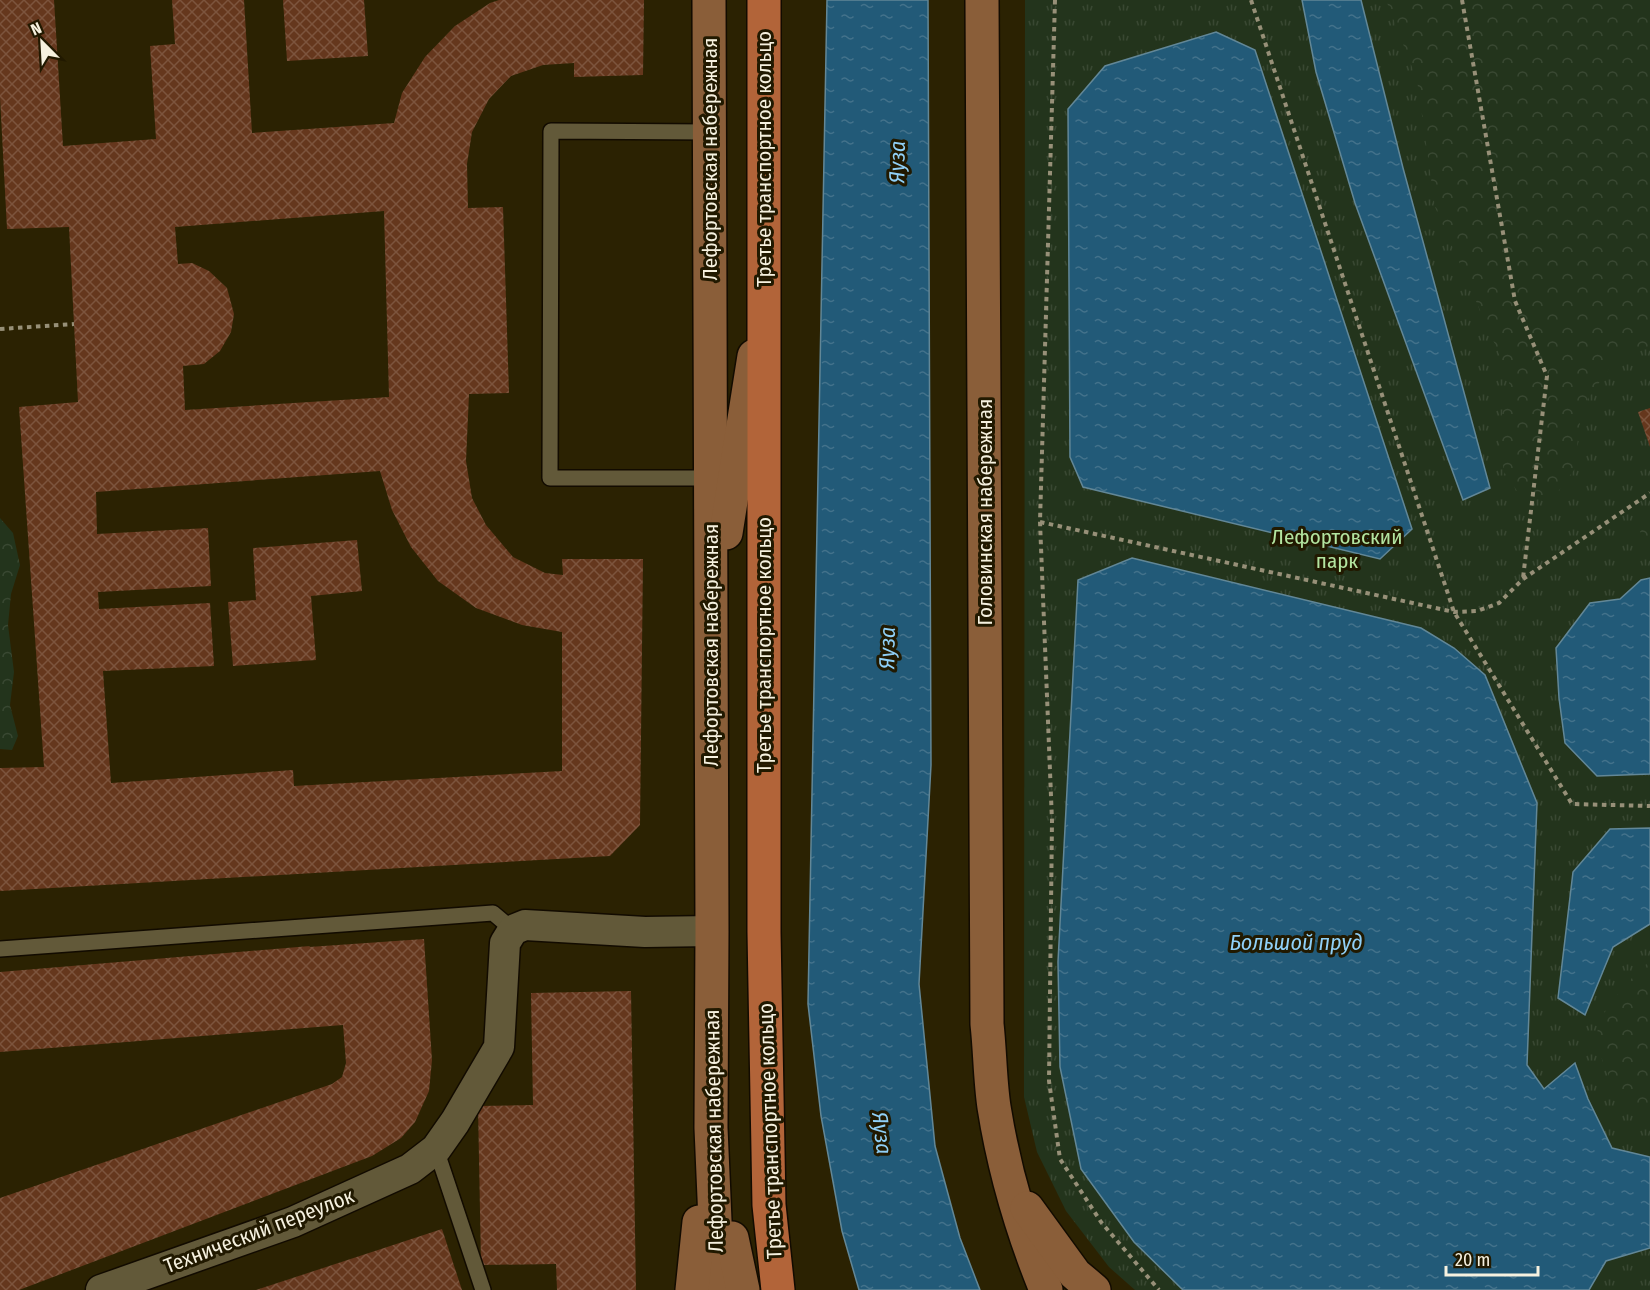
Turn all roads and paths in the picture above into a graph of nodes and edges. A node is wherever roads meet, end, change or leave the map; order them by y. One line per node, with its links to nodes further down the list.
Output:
1 (710, 0): 7 (main road, Лефортовская набережная)
2 (764, 0): 8 (main road, Третье транспортное кольцо)
3 (982, 0): 23 (main road, Головинская набережная)
4 (1054, 0): 13 (path)
5 (1251, 0): 15 (path)
6 (1462, 0): 14 (path)
7 (710, 132): 11 (main road, Лефортовская набережная); 11 (lane)
8 (764, 293): 16 (main road); 29 (main road, Третье транспортное кольцо)
9 (74, 324): 10 (path)
10 (0, 329)
11 (710, 478): 16 (main road, Лефортовская набережная)
12 (1650, 493): 14 (path)
13 (1040, 522): 15 (path); 32 (path)
14 (1523, 579): 15 (path)
15 (1454, 612): 17 (path)
16 (710, 633): 19 (main road, Лефортовская набережная)
17 (1650, 806)
18 (513, 930): 19 (street); 20 (lane); 22 (street, Технический переулок)
19 (712, 931): 21 (main road, Лефортовская набережная)
20 (0, 949)
21 (711, 1128): 26 (main road); 27 (main road, Лефортовская набережная); 28 (main road)
22 (436, 1149): 24 (street, Технический переулок); 25 (lane)
23 (1009, 1181): 30 (main road, Головинская набережная); 31 (main road)
24 (101, 1290)
25 (483, 1290)
26 (692, 1290)
27 (718, 1290)
28 (742, 1290)
29 (778, 1290)
30 (1046, 1290)
31 (1094, 1290)
32 (1159, 1290)

